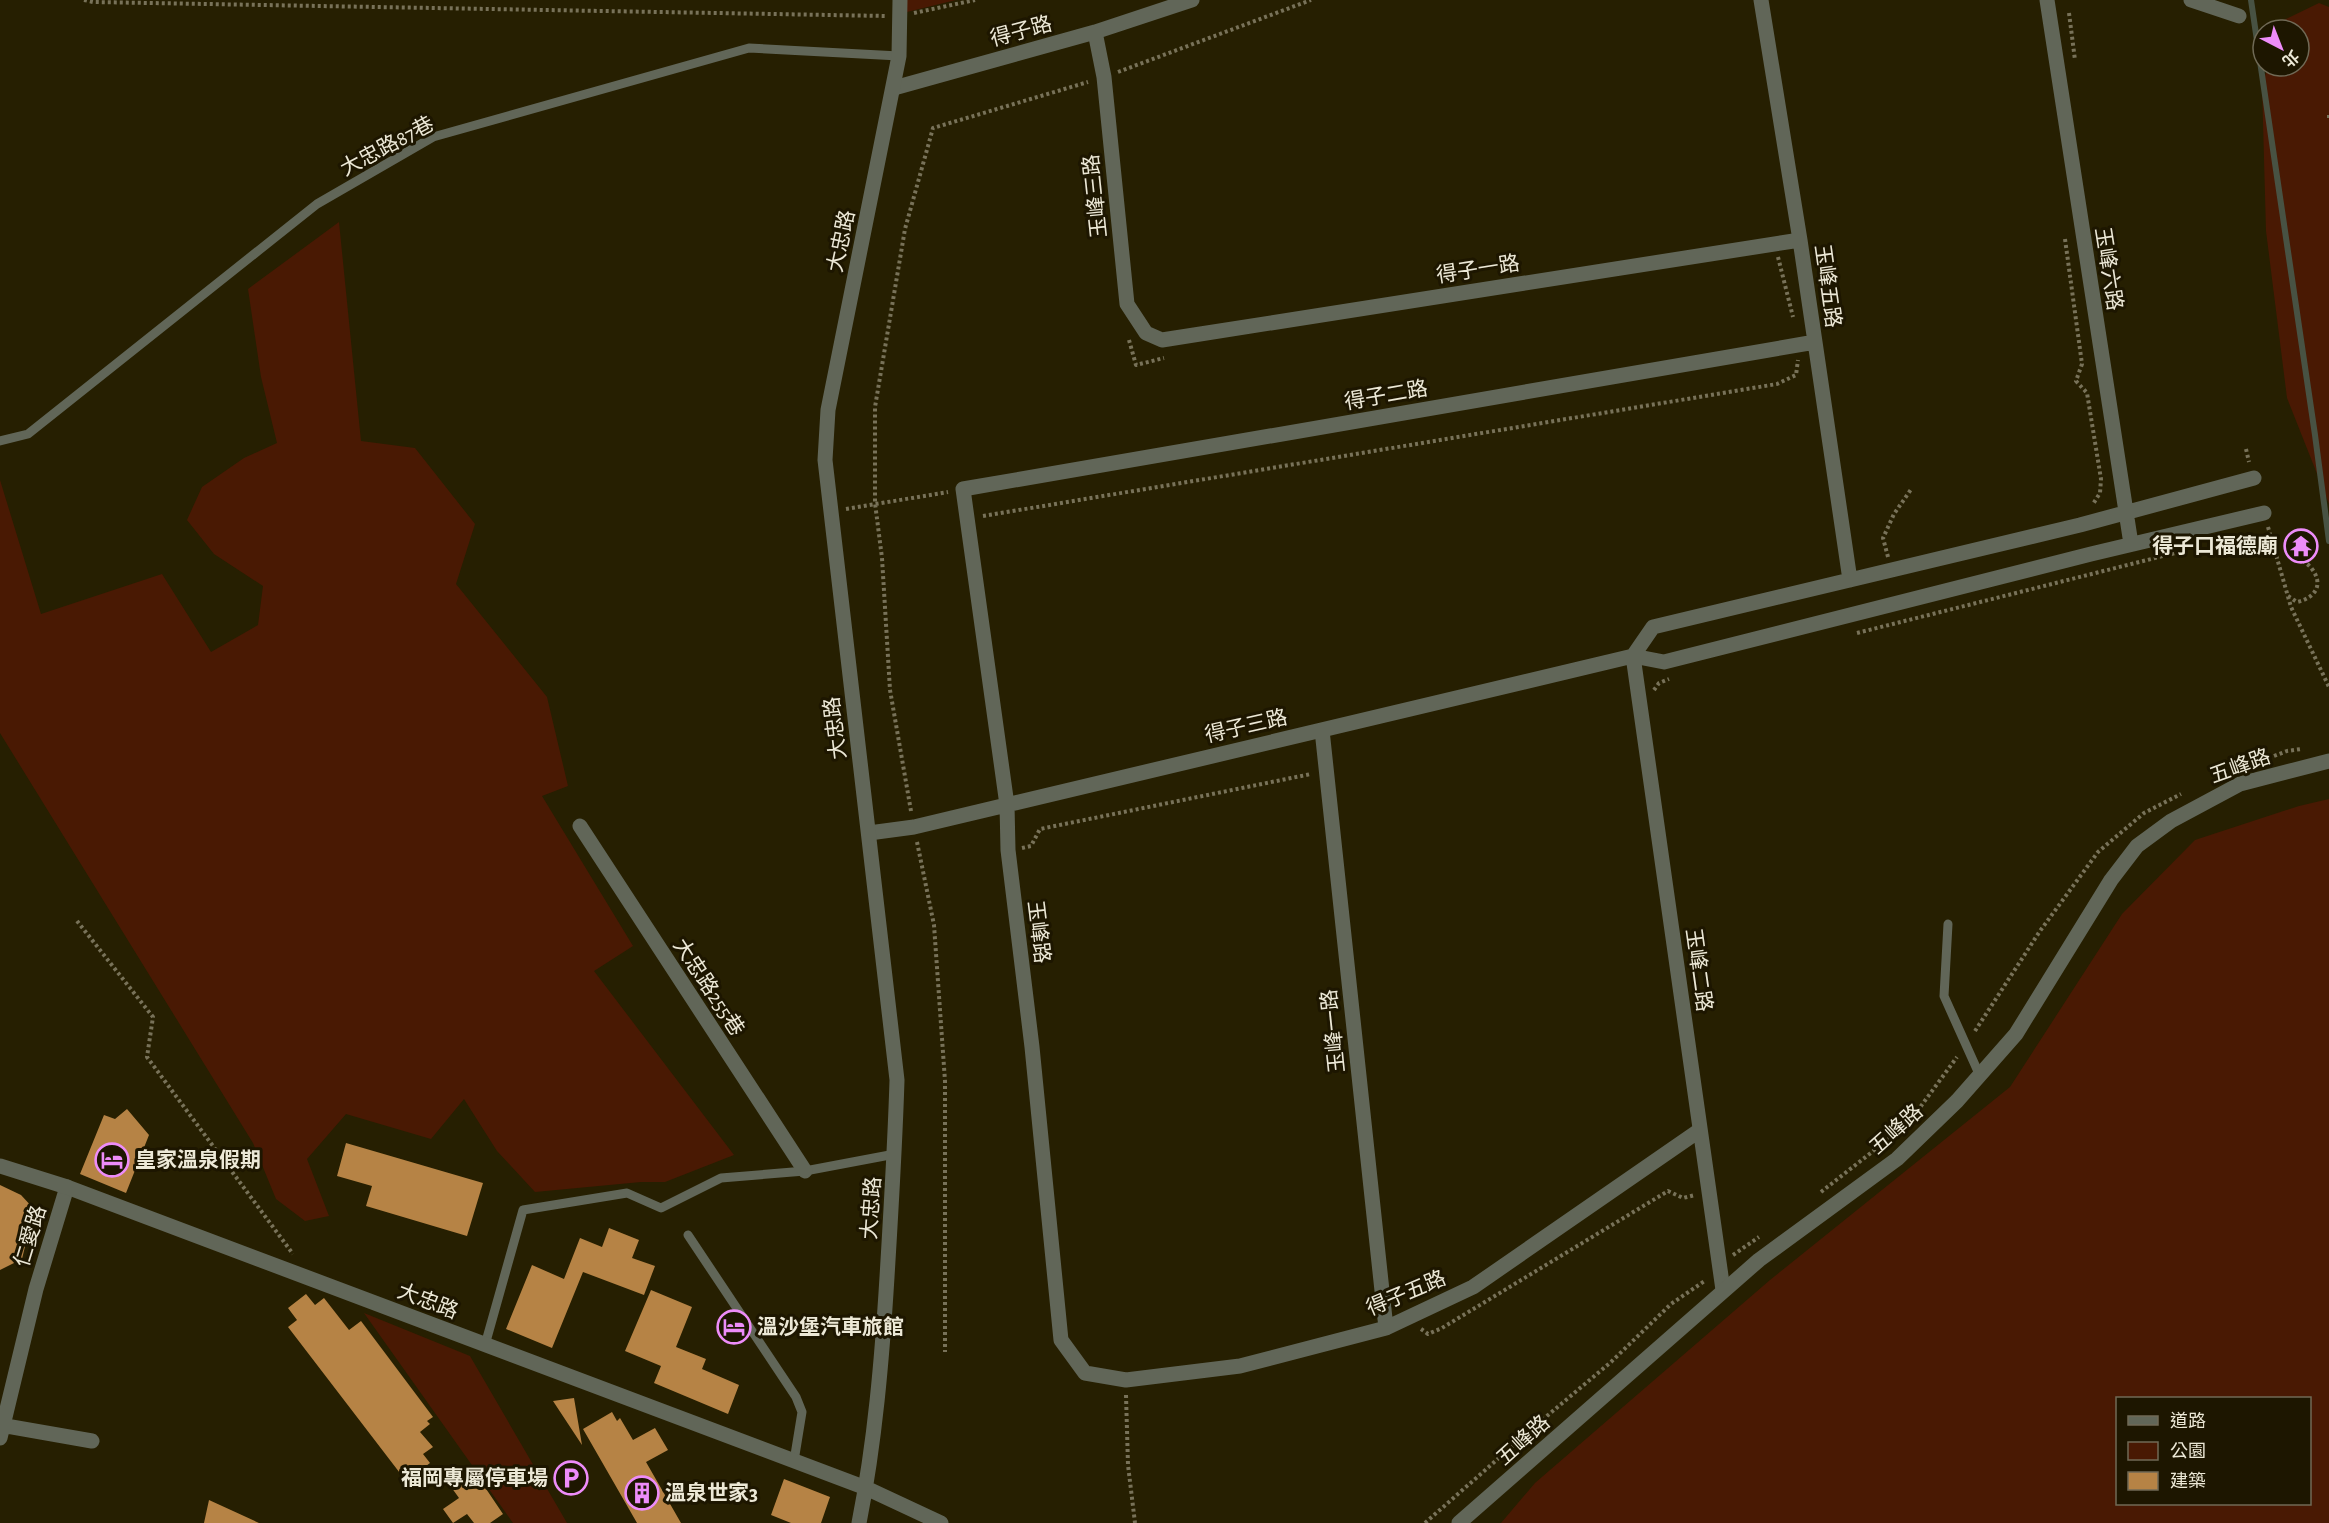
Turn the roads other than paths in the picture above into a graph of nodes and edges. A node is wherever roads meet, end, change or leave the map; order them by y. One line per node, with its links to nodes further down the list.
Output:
1 (900, 0): 8 (street, 大忠路)
2 (1192, 0): 7 (street, 得子路)
3 (1761, 0): 10 (street, 玉峰五路)
4 (2047, 0): 16 (street, 玉峰六路)
5 (2191, 0): 6 (street)
6 (2239, 16)
7 (1095, 32): 9 (street, 得子路); 11 (street, 玉峰三路)
8 (899, 56): 9 (street, 大忠路); 13 (lane, 大忠路87巷)
9 (894, 88): 25 (street, 大忠路)
10 (1800, 240): 11 (street, 得子一路); 12 (street, 玉峰五路)
11 (1162, 340)
12 (1815, 342): 15 (street, 得子二路); 19 (street, 玉峰五路)
13 (0, 441)
14 (2254, 478): 16 (street)
15 (963, 489): 23 (street, 玉峰路)
16 (2126, 513): 18 (street, 玉峰六路); 19 (street)
17 (2264, 513): 18 (street)
18 (2131, 544): 20 (street)
19 (1850, 580): 20 (street)
20 (1633, 656): 21 (street, 得子三路); 28 (street, 玉峰二路)
21 (1322, 730): 23 (street, 得子三路); 35 (street, 玉峰一路)
22 (2329, 761): 27 (street, 五峰路)
23 (1007, 805): 25 (street, 得子三路); 37 (street, 玉峰路)
24 (580, 826): 31 (street, 大忠路255巷)
25 (869, 833): 29 (street, 大忠路)
26 (1948, 924): 27 (lane)
27 (1980, 1076): 34 (street, 五峰路)
28 (1700, 1130): 34 (street, 玉峰二路); 35 (street, 得子五路)
29 (895, 1154): 31 (lane); 41 (street, 大忠路)
30 (0, 1166): 32 (street, 大忠路)
31 (805, 1171): 36 (lane)
32 (67, 1187): 36 (street, 大忠路); 38 (street, 仁愛路)
33 (688, 1235): 40 (lane)
34 (1723, 1290): 44 (street, 五峰路)
35 (1386, 1328): 37 (street, 得子五路)
36 (484, 1345): 40 (street, 大忠路)
37 (1085, 1373)
38 (1, 1429): 39 (street)
39 (92, 1441)
40 (794, 1461): 41 (street, 大忠路)
41 (866, 1488): 42 (street); 43 (street)
42 (860, 1523)
43 (941, 1523)
44 (1459, 1523)

